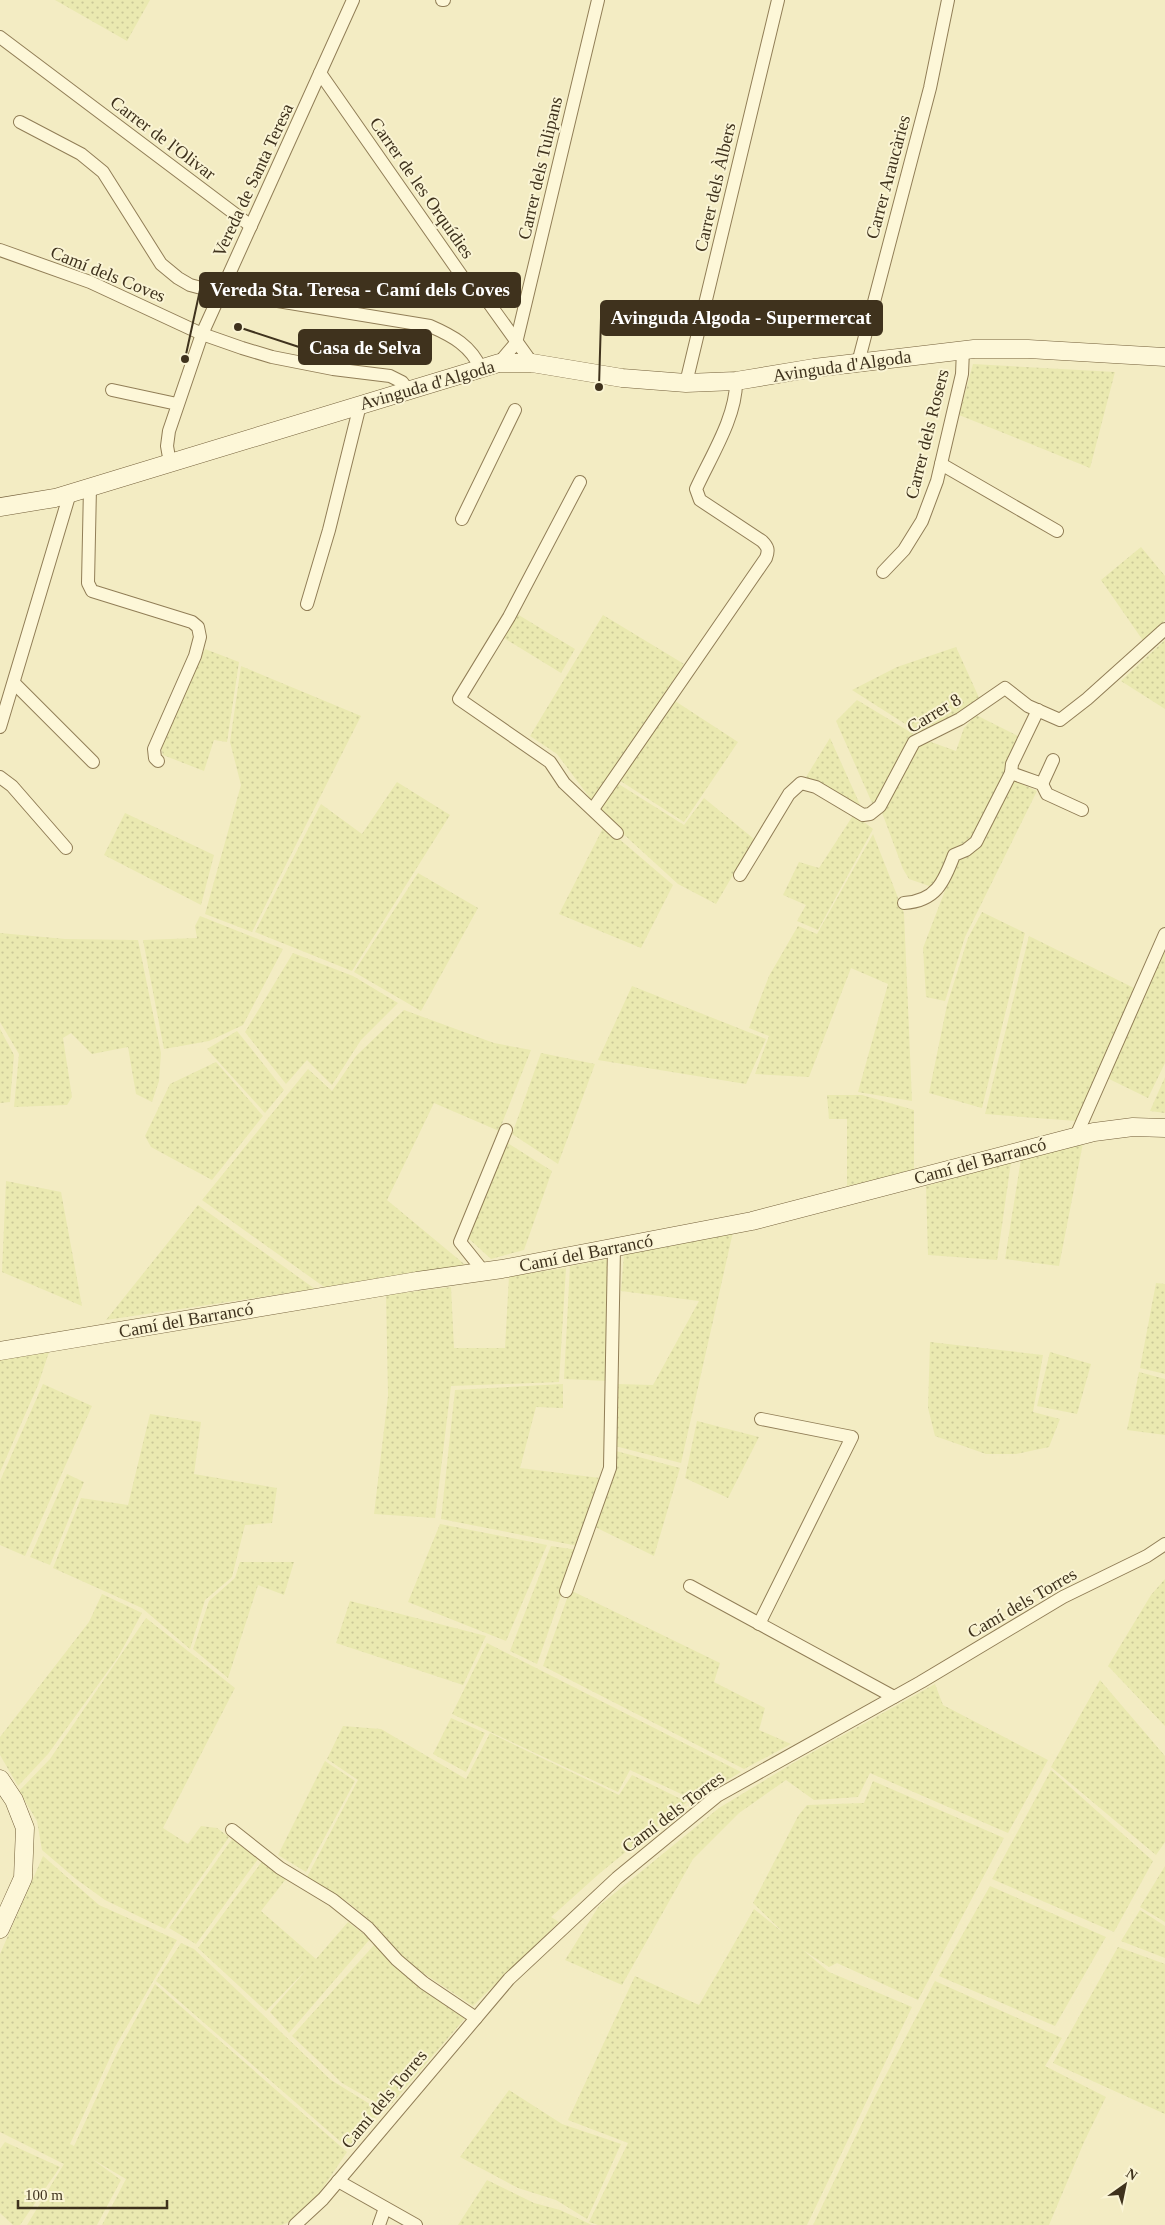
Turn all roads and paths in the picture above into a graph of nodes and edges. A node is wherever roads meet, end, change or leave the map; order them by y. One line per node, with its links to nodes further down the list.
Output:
1 (353, 0): 6 (street, Vereda de Santa Teresa)
2 (598, 0): 12 (street, Carrer dels Tulipans)
3 (778, 0): 20 (street, Carrer dels Àlbers)
4 (948, 0): 17 (street, Carrer Araucàries)
5 (0, 37): 8 (street, Carrer de l'Olivar)
6 (320, 73): 8 (street, Vereda de Santa Teresa); 12 (street, Carrer de les Orquídies)
7 (20, 122): 10 (street)
8 (251, 226): 10 (street, Vereda de Santa Teresa)
9 (0, 250): 11 (street, Camí dels Coves)
10 (221, 291): 11 (street, Vereda de Santa Teresa); 18 (street)
11 (202, 334): 22 (street, Camí dels Coves); 23 (street, Vereda de Santa Teresa)
12 (516, 344): 15 (street); 16 (street, Carrer dels Tulipans)
13 (963, 350): 14 (street, Avinguda d'Algoda); 17 (street, Avinguda d'Algoda); 27 (street, Carrer dels Rosers)
14 (1165, 357)
15 (532, 362): 16 (street, Avinguda d'Algoda); 20 (street, Avinguda d'Algoda)
16 (499, 363): 18 (street, Avinguda d'Algoda)
17 (858, 363): 19 (street, Avinguda d'Algoda)
18 (481, 369): 22 (street, Avinguda d'Algoda)
19 (736, 380): 20 (street, Avinguda d'Algoda); 46 (street)
20 (686, 383)
21 (112, 390): 23 (street)
22 (409, 391): 24 (street, Avinguda d'Algoda)
23 (177, 404): 26 (street, Vereda de Santa Teresa)
24 (360, 405): 26 (street, Avinguda d'Algoda); 35 (street)
25 (515, 410): 32 (street)
26 (170, 463): 29 (street, Avinguda d'Algoda)
27 (941, 464): 33 (street); 34 (street, Carrer dels Rosers)
28 (580, 482): 46 (street)
29 (90, 487): 30 (street, Avinguda d'Algoda); 41 (street)
30 (70, 494): 31 (street, Avinguda d'Algoda); 37 (street)
31 (0, 507)
32 (462, 519)
33 (1057, 531)
34 (883, 572)
35 (307, 604)
36 (1165, 629): 38 (street, Carrer 8)
37 (14, 682): 39 (street); 42 (street)
38 (1038, 710): 43 (street); 50 (street, Carrer 8)
39 (0, 727)
40 (1053, 760): 45 (street)
41 (158, 761)
42 (93, 762)
43 (1011, 773): 45 (street); 51 (street)
44 (0, 777): 49 (street)
45 (1042, 784): 47 (street)
46 (592, 809): 48 (street)
47 (1082, 810)
48 (616, 833)
49 (66, 848)
50 (740, 875)
51 (904, 903)
52 (1165, 934): 55 (street)
53 (1165, 1128): 55 (street, Camí del Barrancó)
54 (506, 1130): 57 (street)
55 (1076, 1136): 56 (street, Camí del Barrancó)
56 (614, 1248): 57 (street, Camí del Barrancó); 62 (street)
57 (484, 1272): 58 (street, Camí del Barrancó)
58 (0, 1351)
59 (761, 1419): 63 (street)
60 (1165, 1544): 64 (street, Camí dels Torres)
61 (690, 1586): 63 (street)
62 (566, 1591)
63 (759, 1624): 64 (street)
64 (894, 1697): 68 (street, Camí dels Torres)
65 (0, 1780): 67 (street)
66 (232, 1830): 68 (street)
67 (0, 1929)
68 (476, 2018): 69 (street, Camí dels Torres)
69 (338, 2181): 70 (street); 71 (street, Camí dels Torres)
70 (385, 2208): 72 (street); 73 (street)
71 (296, 2225)
72 (379, 2225)
73 (416, 2225)

